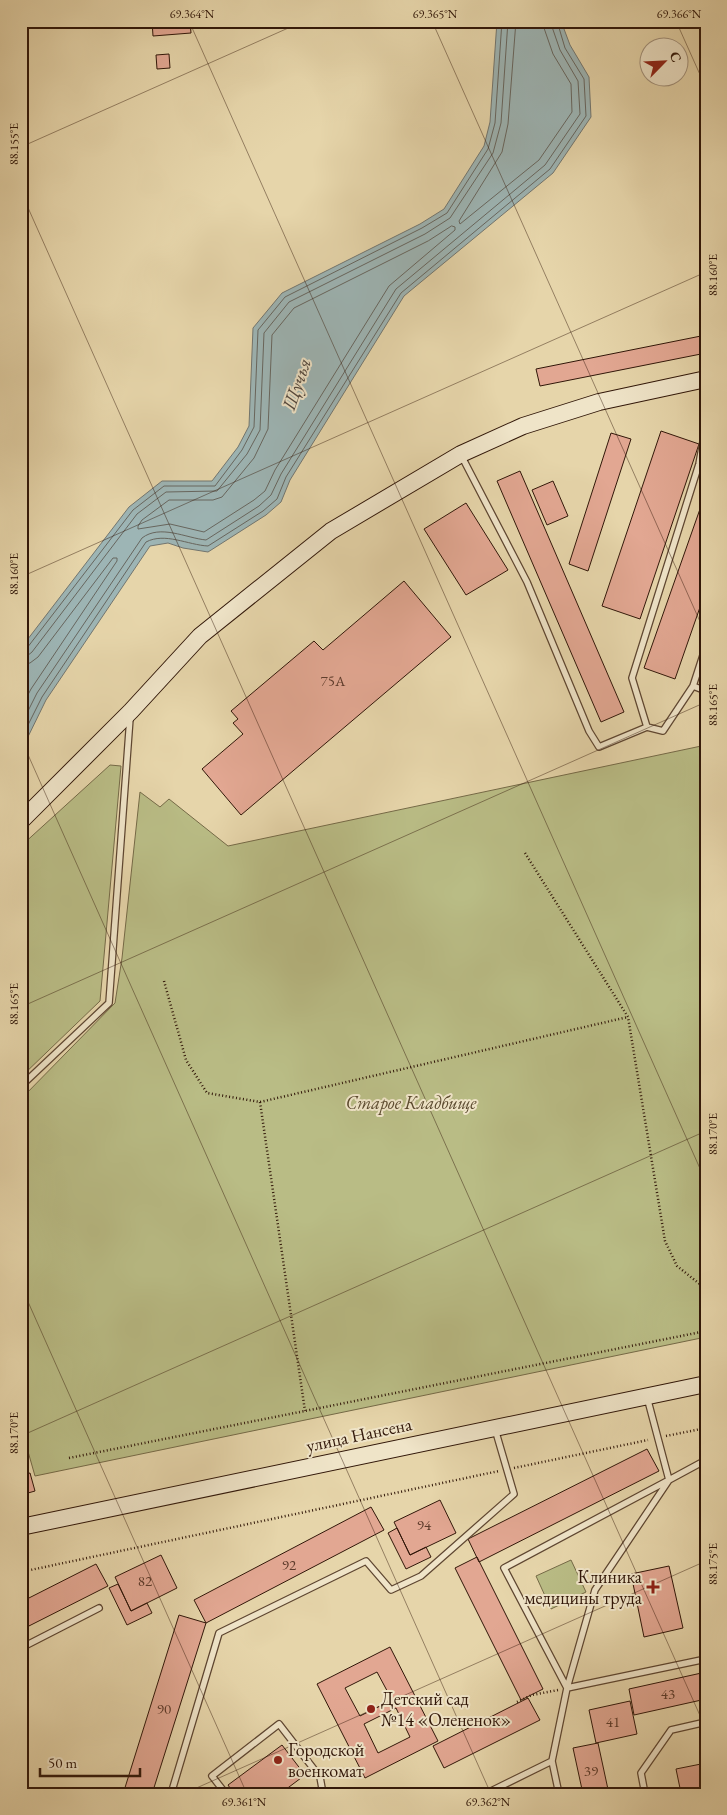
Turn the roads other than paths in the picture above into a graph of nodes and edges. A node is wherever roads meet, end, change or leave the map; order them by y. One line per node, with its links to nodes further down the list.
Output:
1 (706, 379): 3 (street)
2 (706, 425): 8 (lane)
3 (461, 454): 7 (street); 8 (lane)
4 (706, 646): 5 (lane)
5 (693, 686): 6 (lane); 8 (lane)
6 (706, 691)
7 (131, 711): 9 (street); 10 (lane)
8 (647, 727)
9 (21, 821)
10 (21, 1086)
11 (706, 1384): 12 (street, улица Нансена)
12 (647, 1396): 13 (street, улица Нансена); 15 (lane)
13 (494, 1427): 16 (street, улица Нансена); 23 (lane)
14 (706, 1460): 15 (lane)
15 (669, 1480): 20 (lane); 20 (lane)
16 (21, 1527)
17 (99, 1608): 18 (lane)
18 (21, 1648)
19 (706, 1660): 20 (lane)
20 (567, 1688): 22 (lane)
21 (706, 1722): 28 (lane)
22 (552, 1761): 26 (lane); 27 (lane)
23 (171, 1794)
24 (226, 1794): 25 (lane)
25 (323, 1794)
26 (485, 1794)
27 (559, 1794)
28 (645, 1794)

